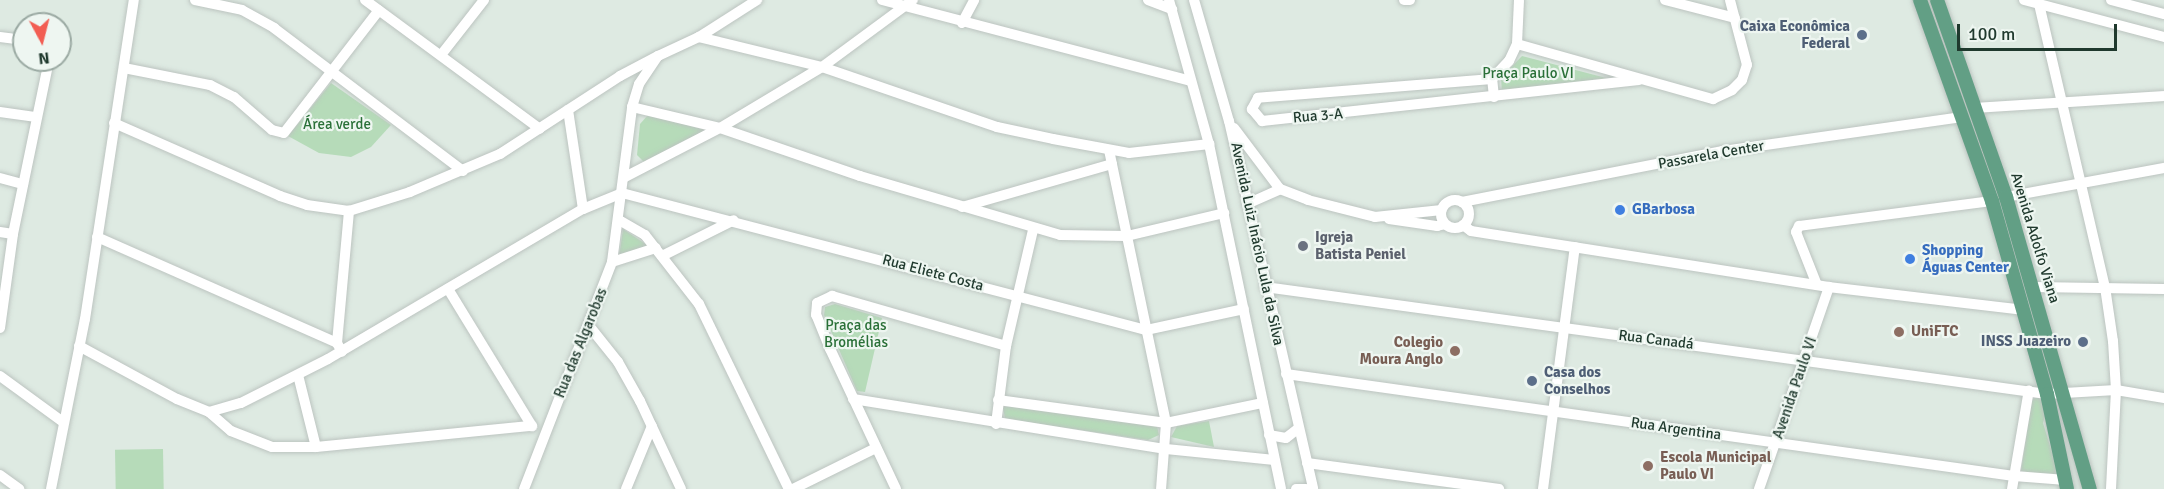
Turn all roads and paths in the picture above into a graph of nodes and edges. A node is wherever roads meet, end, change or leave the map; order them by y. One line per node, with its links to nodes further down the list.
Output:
1 (134, 0): 30 (street)
2 (195, 0): 32 (street)
3 (365, 0): 20 (street)
4 (484, 0): 27 (street)
5 (757, 0): 24 (street)
6 (882, 0): 17 (street)
7 (974, 0): 23 (street)
8 (1148, 0): 18 (street)
9 (1194, 0): 45 (street, Avenida Luiz Inácio Lula da Silva)
10 (1519, 0): 26 (street)
11 (1665, 0): 22 (street)
12 (1730, 0): 22 (street)
13 (1920, 0): 44 (main road, Avenida Adolfo Viana)
14 (1937, 0): 40 (main road, Avenida Adolfo Viana)
15 (2024, 0): 19 (street)
16 (2111, 0): 21 (street)
17 (910, 4): 23 (street); 29 (street)
18 (1171, 4): 35 (street, Avenida Luiz Inácio Lula da Silva)
19 (2039, 4): 25 (street); 38 (street)
20 (379, 10): 27 (street); 32 (street)
21 (2164, 14)
22 (1736, 18): 34 (street)
23 (962, 23): 35 (street)
24 (699, 37): 28 (street); 29 (street)
25 (2164, 37)
26 (1516, 44): 33 (street); 34 (street)
27 (441, 55): 48 (street)
28 (658, 56): 39 (street, Rua das Algarobas); 41 (street)
29 (822, 67): 47 (street); 50 (street)
30 (124, 68): 32 (street); 46 (street)
31 (46, 72): 43 (street)
32 (333, 72): 53 (street)
33 (1492, 79): 37 (street); 37 (street, Rua 3-A)
34 (1639, 80): 37 (street, Rua 3-A)
35 (1191, 81): 49 (street, Avenida Luiz Inácio Lula da Silva)
36 (2164, 96): 38 (street)
37 (1494, 97)
38 (2060, 103): 40 (street); 56 (street)
39 (632, 107): 47 (street); 54 (street, Rua das Algarobas)
40 (1976, 108): 60 (main road, Avenida Adolfo Viana)
41 (568, 110): 48 (street); 65 (street)
42 (0, 112): 43 (street)
43 (35, 117): 57 (street)
44 (1961, 117): 61 (main road, Avenida Adolfo Viana); 62 (street, Passarela Center)
45 (1229, 121): 58 (street); 63 (street, Avenida Luiz Inácio Lula da Silva)
46 (114, 123): 67 (street); 78 (street)
47 (720, 128): 54 (street); 64 (street)
48 (540, 129): 53 (street)
49 (1209, 144): 50 (street); 68 (street, Avenida Luiz Inácio Lula da Silva)
50 (1109, 150): 51 (street)
51 (1112, 164): 64 (street); 77 (street)
52 (2164, 168): 56 (street)
53 (463, 171): 67 (street)
54 (625, 177): 59 (street, Rua das Algarobas)
55 (0, 178): 57 (street)
56 (2079, 183): 60 (street); 85 (street)
57 (23, 184): 76 (street)
58 (1280, 189): 63 (street); 69 (street)
59 (622, 193): 65 (street); 70 (street, Rua das Algarobas); 71 (street, Rua Eliete Costa)
60 (2006, 197): 84 (main road, Avenida Adolfo Viana)
61 (1992, 201): 82 (street); 91 (main road, Avenida Adolfo Viana)
62 (1462, 202): 66 (street); 73 (street)
63 (1247, 204): 86 (street, Avenida Luiz Inácio Lula da Silva)
64 (961, 207): 74 (street)
65 (583, 209): 87 (street)
66 (1442, 210): 69 (street); 72 (street)
67 (350, 212): 98 (street)
68 (1224, 213): 77 (street); 90 (street, Avenida Luiz Inácio Lula da Silva)
69 (1375, 217): 72 (street)
70 (619, 220): 80 (street); 81 (street, Rua das Algarobas)
71 (734, 220): 80 (street); 89 (street, Rua Eliete Costa)
72 (1445, 224): 73 (street)
73 (1463, 225): 79 (street)
74 (1033, 230): 77 (street); 89 (street)
75 (0, 232): 76 (street)
76 (13, 234): 93 (street)
77 (1127, 236): 95 (street)
78 (97, 237): 96 (street); 98 (street)
79 (1575, 247): 82 (street); 94 (street)
80 (659, 252): 81 (street); 135 (street)
81 (612, 262): 92 (street, Rua das Algarobas)
82 (1817, 285): 83 (street)
83 (1829, 287): 91 (street); 99 (street, Avenida Paulo VI)
84 (2034, 287): 85 (street); 106 (main road, Avenida Adolfo Viana)
85 (2105, 287): 88 (street); 104 (street)
86 (1265, 288): 94 (street, Rua Canadá); 100 (street, Avenida Luiz Inácio Lula da Silva)
87 (448, 289): 98 (street); 116 (street)
88 (2164, 289)
89 (1018, 295): 95 (street, Rua Eliete Costa); 97 (street)
90 (1244, 309): 95 (street, Rua Eliete Costa); 110 (street, Avenida Luiz Inácio Lula da Silva)
91 (2024, 310): 105 (main road, Avenida Adolfo Viana)
92 (590, 327): 117 (street); 119 (street, Rua das Algarobas)
93 (0, 328)
94 (1565, 328): 99 (street, Rua Canadá); 112 (street)
95 (1146, 330): 114 (street)
96 (79, 346): 111 (street); 113 (street)
97 (1006, 346): 108 (street); 109 (street)
98 (339, 347): 101 (street)
99 (1805, 359): 103 (street, Rua Canadá); 121 (street, Avenida Paulo VI)
100 (1286, 374): 112 (street, Rua Argentina); 118 (street, Avenida Luiz Inácio Lula da Silva)
101 (298, 375): 111 (street); 122 (street)
102 (0, 376): 113 (street)
103 (2029, 390): 105 (street, Rua Canadá); 128 (street)
104 (2116, 390): 106 (street, Rua Canadá); 107 (street, Rua Canadá); 147 (street)
105 (2047, 394): 106 (street, Rua Canadá); 129 (main road, Avenida Adolfo Viana)
106 (2064, 394): 146 (main road, Avenida Adolfo Viana)
107 (2164, 398)
108 (853, 399): 115 (street); 123 (street)
109 (998, 400): 114 (street); 115 (street)
110 (1263, 403): 114 (street); 120 (street, Avenida Luiz Inácio Lula da Silva)
111 (209, 412): 122 (street)
112 (1554, 412): 121 (street, Rua Argentina); 143 (street)
113 (63, 422): 131 (street)
114 (1166, 423): 124 (street)
115 (996, 424): 124 (street)
116 (532, 426): 119 (street); 122 (street)
117 (652, 426): 133 (street); 134 (street)
118 (1299, 428): 120 (street); 126 (street, Avenida Luiz Inácio Lula da Silva)
119 (545, 432): 132 (street, Rua das Algarobas)
120 (1269, 435): 125 (street, Avenida Luiz Inácio Lula da Silva)
121 (1776, 443): 128 (street, Rua Argentina); 144 (street, Avenida Paulo VI)
122 (316, 447)
123 (876, 448): 135 (street); 136 (street)
124 (1166, 449): 125 (street); 137 (street)
125 (1274, 460): 138 (street, Avenida Luiz Inácio Lula da Silva)
126 (1307, 464): 141 (street, Avenida Luiz Inácio Lula da Silva); 142 (street)
127 (0, 475): 130 (street)
128 (2014, 476): 129 (street, Rua Argentina); 145 (street)
129 (2067, 485)
130 (19, 489)
131 (51, 489)
132 (524, 489)
133 (626, 489)
134 (681, 489)
135 (791, 489)
136 (896, 489)
137 (1161, 489)
138 (1281, 489)
139 (1296, 489): 140 (street)
140 (1306, 489)
141 (1313, 489)
142 (1499, 489)
143 (1543, 489)
144 (1759, 489)
145 (2012, 489)
146 (2090, 489)
147 (2111, 489)

